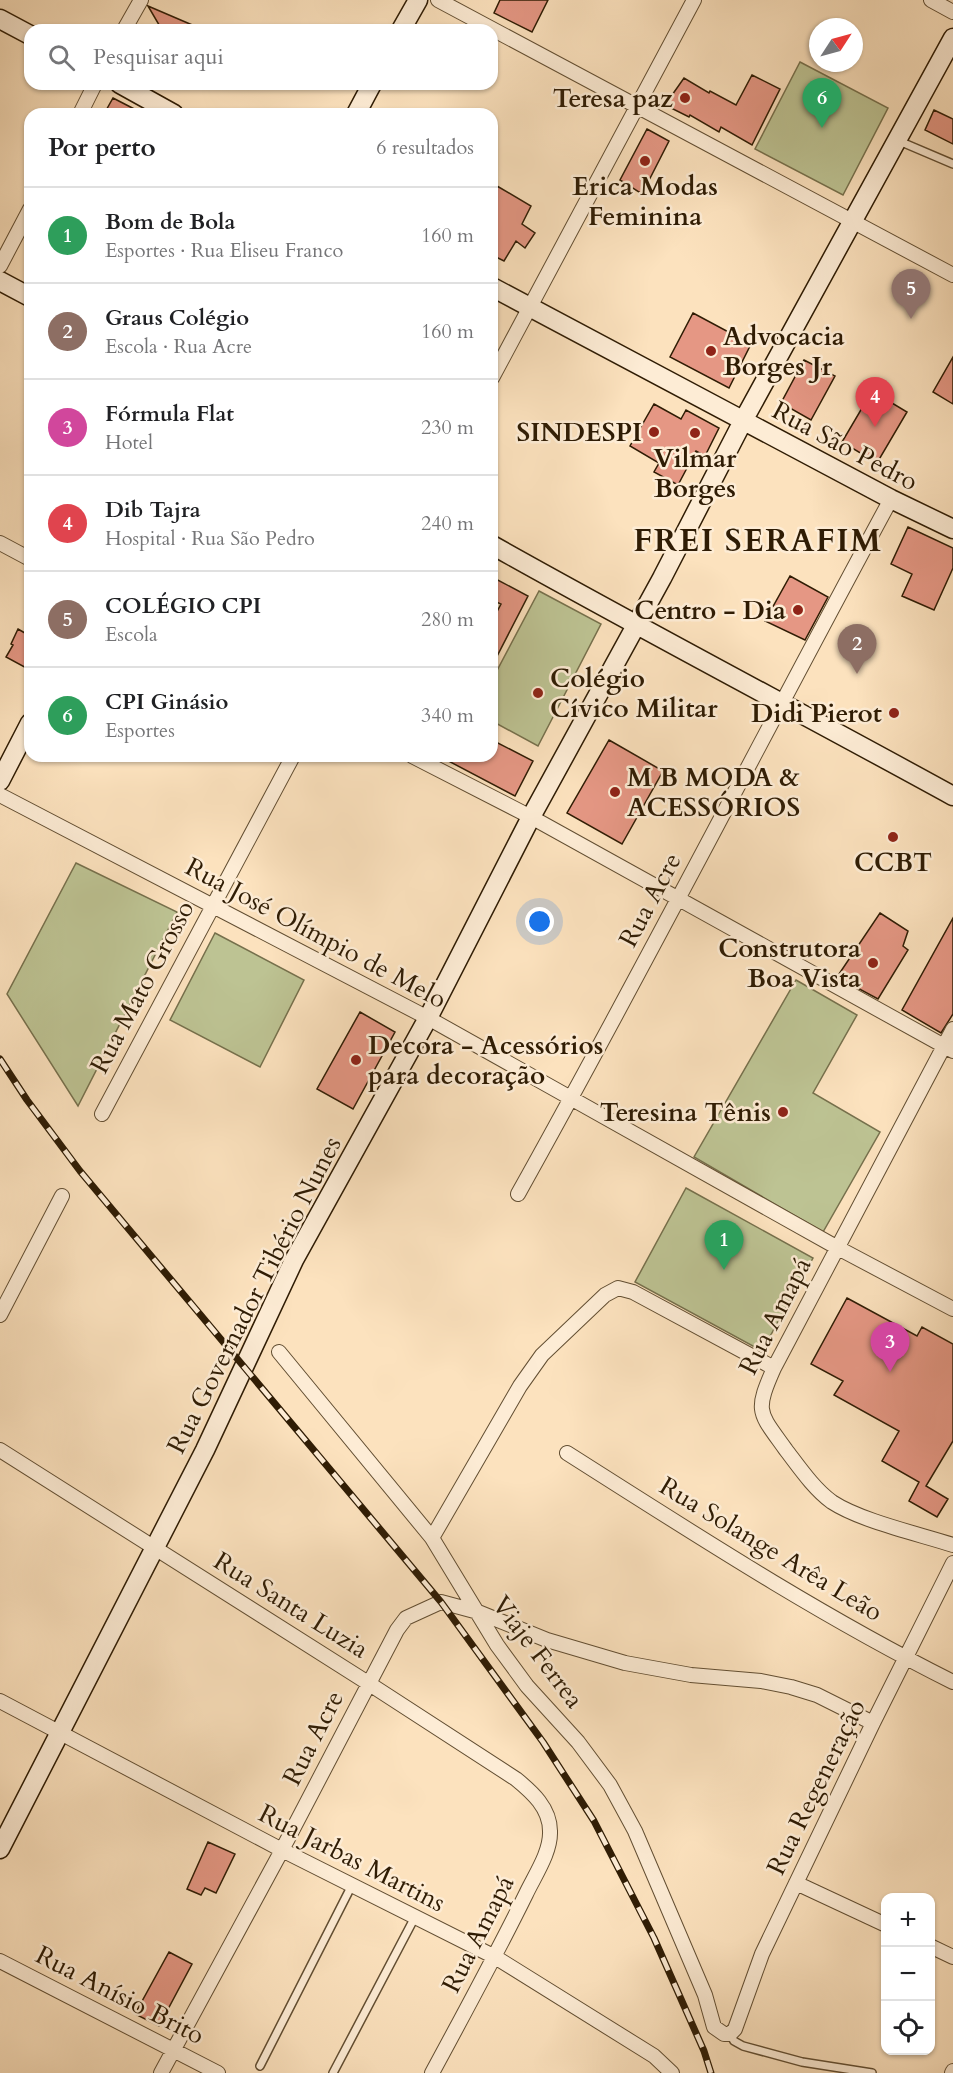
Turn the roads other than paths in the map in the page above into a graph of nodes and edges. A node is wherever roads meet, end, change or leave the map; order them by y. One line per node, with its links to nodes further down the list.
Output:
1 (141, 0): 8 (street)
2 (418, 0): 9 (street)
3 (438, 0): 10 (street)
4 (694, 0): 17 (street)
5 (931, 0): 6 (street)
6 (953, 12)
7 (0, 18): 11 (street)
8 (127, 24)
9 (404, 24)
10 (483, 24)
11 (24, 32)
12 (498, 32): 17 (street)
13 (953, 38): 21 (street, Rua Governador Tibério Nunes)
14 (92, 90): 18 (street)
15 (131, 90): 19 (street)
16 (369, 90): 20 (street)
17 (638, 107): 24 (street); 30 (street)
18 (83, 108)
19 (163, 108)
20 (359, 108)
21 (897, 140): 22 (lane); 24 (street, Rua Governador Tibério Nunes)
22 (953, 164)
23 (24, 220): 25 (street)
24 (852, 221): 26 (street); 32 (street, Rua Governador Tibério Nunes)
25 (0, 266)
26 (953, 275)
27 (0, 281): 29 (street)
28 (498, 290): 30 (street, Rua São Pedro)
29 (24, 294)
30 (530, 308): 31 (street); 32 (street, Rua São Pedro)
31 (498, 367)
32 (743, 421): 33 (street, Rua São Pedro); 38 (street, Rua Governador Tibério Nunes)
33 (891, 499): 34 (street, Rua São Pedro); 39 (street, Rua Acre)
34 (953, 529)
35 (0, 543): 37 (street)
36 (498, 548): 38 (street)
37 (24, 556)
38 (636, 626): 39 (street); 46 (street, Rua Governador Tibério Nunes)
39 (781, 702): 45 (street); 47 (street, Rua Acre)
40 (24, 735): 43 (street)
41 (290, 762): 48 (street, Rua Mato Grosso)
42 (424, 762): 46 (street)
43 (0, 781)
44 (0, 795): 48 (street, Rua José Olímpio de Melo)
45 (953, 796)
46 (531, 817): 47 (street); 49 (street, Rua Governador Tibério Nunes)
47 (678, 899): 51 (street); 52 (street, Rua Acre)
48 (212, 906): 49 (street, Rua José Olímpio de Melo); 53 (street, Rua Mato Grosso)
49 (428, 1018): 52 (street, Rua José Olímpio de Melo); 65 (street, Rua Governador Tibério Nunes)
50 (953, 1029): 51 (street, Rua Amapá)
51 (948, 1049): 56 (street, Rua Amapá)
52 (572, 1098): 54 (street, Rua Acre); 56 (street, Rua José Olímpio de Melo)
53 (102, 1114)
54 (518, 1194)
55 (62, 1196): 58 (street)
56 (838, 1248): 57 (street, Rua José Olímpio de Melo); 60 (street, Rua Amapá)
57 (953, 1309)
58 (0, 1315)
59 (279, 1352): 63 (street, Viaje Ferrea)
60 (774, 1368): 63 (street); 64 (street, Rua Amapá)
61 (0, 1450): 65 (street, Rua Santa Luzia)
62 (567, 1453): 68 (street, Rua Solange Arêa Leão)
63 (432, 1538): 67 (street, Viaje Ferrea)
64 (953, 1545)
65 (154, 1547): 70 (street, Rua Santa Luzia); 73 (street, Rua Governador Tibério Nunes)
66 (953, 1563): 68 (street, Rua Regeneração)
67 (478, 1612): 70 (street, Rua Acre); 72 (street); 85 (street, Viaje Ferrea)
68 (905, 1658): 69 (street, Rua Solange Arêa Leão); 72 (street, Rua Regeneração)
69 (953, 1682)
70 (368, 1683): 74 (street, Rua Santa Luzia); 76 (street, Rua Acre)
71 (0, 1701): 73 (street, Rua Jarbas Martins)
72 (873, 1723): 77 (street, Rua Regeneração)
73 (59, 1732): 75 (street, Rua Governador Tibério Nunes); 76 (street, Rua Jarbas Martins)
74 (546, 1813): 82 (street, Rua Amapá)
75 (0, 1849)
76 (282, 1850): 78 (street, Rua Jarbas Martins); 86 (street, Rua Acre)
77 (796, 1883): 80 (street); 85 (street, Rua Regeneração)
78 (352, 1885): 79 (street, Rua Jarbas Martins); 87 (lane)
79 (415, 1917): 82 (street, Rua Jarbas Martins); 90 (lane)
80 (881, 1923)
81 (932, 1947): 83 (street)
82 (495, 1957): 91 (street, Rua Amapá); 92 (street, Rua Jarbas Martins)
83 (953, 1957)
84 (0, 1960): 86 (street, Rua Anísio Brito)
85 (730, 2034): 93 (lane)
86 (174, 2050): 88 (street, Rua Acre); 89 (street, Rua Anísio Brito)
87 (260, 2066)
88 (161, 2073)
89 (218, 2073)
90 (333, 2073)
91 (432, 2073)
92 (672, 2073)
93 (872, 2073)

